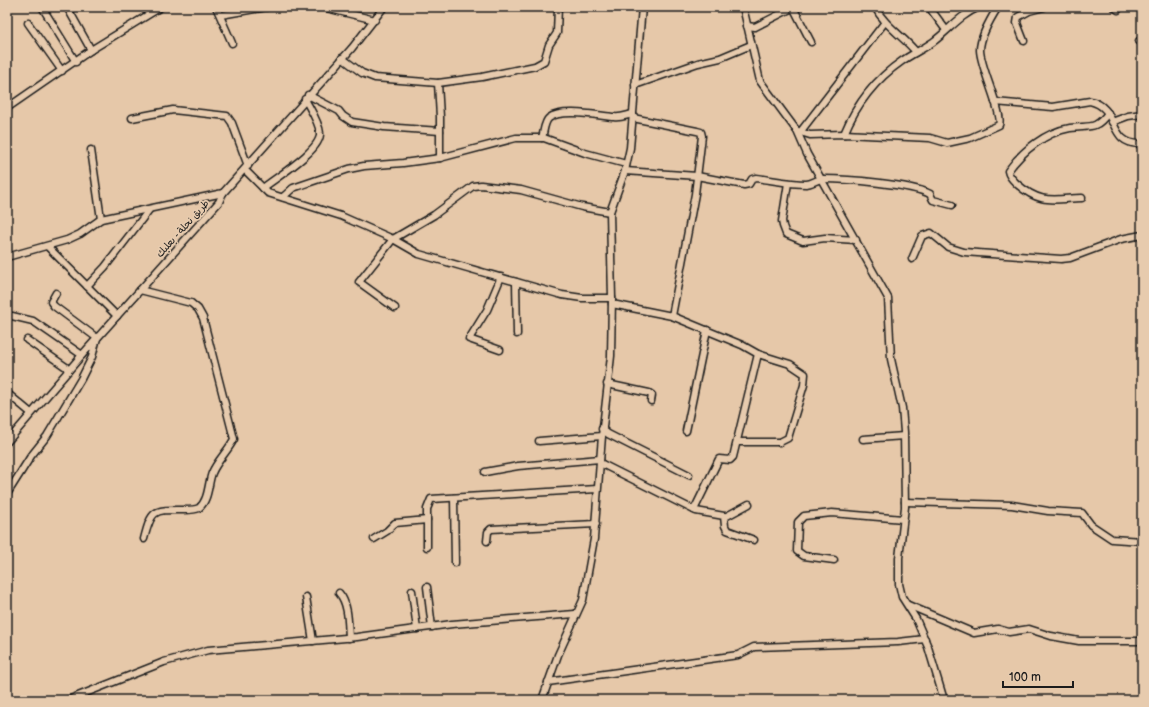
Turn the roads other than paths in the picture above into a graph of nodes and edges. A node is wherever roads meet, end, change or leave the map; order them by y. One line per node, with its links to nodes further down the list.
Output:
1 (42, 7): 31 (street)
2 (67, 7): 28 (street)
3 (161, 7): 28 (street)
4 (216, 7): 18 (street)
5 (268, 7): 17 (street)
6 (322, 7): 19 (street)
7 (384, 7): 19 (street, طريق نحلة - بعلبك)
8 (558, 7): 33 (street)
9 (642, 7): 34 (street)
10 (743, 7): 22 (street)
11 (793, 7): 22 (street); 25 (street)
12 (875, 7): 20 (street)
13 (929, 7): 23 (street)
14 (979, 7): 23 (street)
15 (998, 7): 36 (street)
16 (1044, 7): 24 (street)
17 (254, 8): 18 (street)
18 (221, 15): 26 (street)
19 (375, 20): 30 (street, طريق نحلة - بعلبك)
20 (885, 22): 29 (street); 44 (street)
21 (28, 23): 32 (street)
22 (747, 26): 27 (street)
23 (946, 30): 29 (street)
24 (1024, 41)
25 (811, 42)
26 (232, 43)
27 (752, 45): 34 (street); 44 (street)
28 (91, 50): 31 (street)
29 (916, 52): 45 (street)
30 (342, 58): 33 (street); 35 (street, طريق نحلة - بعلبك)
31 (76, 62): 32 (street)
32 (62, 71): 37 (street)
33 (438, 83): 43 (street)
34 (634, 85): 40 (street)
35 (307, 97): 43 (street); 50 (street, طريق نحلة - بعلبك); 55 (street)
36 (995, 102): 38 (street); 45 (street)
37 (7, 108)
38 (1108, 113): 42 (street); 58 (street)
39 (1142, 114): 42 (street)
40 (633, 116): 46 (street); 51 (street); 52 (street)
41 (132, 118): 50 (street)
42 (1112, 122): 47 (street)
43 (440, 131): 49 (street)
44 (799, 131): 45 (street); 53 (street)
45 (844, 134)
46 (542, 138): 49 (street); 51 (street)
47 (1142, 144)
48 (91, 150): 62 (street)
49 (440, 158): 57 (street)
50 (246, 168): 55 (street); 56 (street, طريق نحلة - بعلبك)
51 (625, 168): 52 (street); 61 (street)
52 (698, 176): 54 (street); 78 (street)
53 (821, 179): 54 (street); 59 (street); 65 (street)
54 (788, 183): 65 (street)
55 (263, 188): 57 (street)
56 (223, 193): 60 (street); 72 (street, طريق نحلة - بعلبك)
57 (283, 196): 64 (street)
58 (1082, 198)
59 (952, 205)
60 (149, 210): 62 (street); 71 (street)
61 (610, 212): 64 (street); 74 (street)
62 (101, 219): 66 (street)
63 (1142, 235): 68 (street)
64 (394, 239): 69 (street); 75 (street)
65 (856, 240): 94 (street)
66 (48, 247): 67 (street); 71 (street)
67 (7, 257)
68 (912, 259)
69 (500, 277): 70 (street); 83 (street)
70 (516, 282): 74 (street); 80 (street)
71 (87, 286): 77 (street)
72 (140, 290): 77 (street, طريق نحلة - بعلبك); 112 (street)
73 (56, 292): 81 (street)
74 (612, 301): 78 (street); 87 (street)
75 (395, 308)
76 (12, 316): 85 (street)
77 (117, 316): 81 (street, طريق نحلة - بعلبك)
78 (672, 316): 79 (street)
79 (707, 330): 84 (street); 92 (street)
80 (517, 334)
81 (97, 338): 85 (street, طريق نحلة - بعلبك); 103 (street)
82 (27, 340): 86 (street)
83 (500, 350)
84 (758, 354): 98 (street); 98 (street)
85 (82, 355): 86 (street, طريق نحلة - بعلبك)
86 (68, 371): 90 (street, طريق نحلة - بعلبك)
87 (607, 384): 89 (street); 91 (street)
88 (7, 393): 90 (street)
89 (651, 401)
90 (31, 413): 97 (street, طريق نحلة - بعلبك)
91 (602, 429): 93 (street); 101 (street)
92 (686, 431)
93 (602, 436): 96 (street); 99 (street)
94 (904, 436): 95 (street); 105 (street)
95 (863, 439)
96 (539, 441)
97 (7, 442)
98 (738, 442): 107 (street)
99 (600, 461): 100 (street); 102 (street); 107 (street)
100 (485, 472)
101 (689, 474)
102 (597, 489): 104 (street); 111 (street)
103 (7, 494)
104 (454, 498): 110 (street); 119 (street)
105 (905, 502): 109 (street); 116 (street)
106 (749, 504): 108 (street)
107 (694, 510): 108 (street)
108 (725, 517): 114 (street)
109 (903, 519): 118 (street); 124 (street)
110 (426, 520): 113 (street); 117 (street)
111 (596, 524): 115 (street); 125 (street)
112 (144, 539)
113 (374, 539)
114 (754, 540)
115 (487, 541)
116 (1142, 541)
117 (427, 547)
118 (834, 560)
119 (455, 563)
120 (427, 587): 126 (street)
121 (412, 591): 127 (street)
122 (339, 593): 128 (street)
123 (306, 597): 130 (street)
124 (907, 605): 129 (street); 131 (street)
125 (575, 614): 126 (street); 132 (street)
126 (432, 627): 127 (street)
127 (417, 629): 128 (street)
128 (349, 638): 130 (street)
129 (924, 639): 132 (street); 135 (street)
130 (313, 641): 133 (street)
131 (1142, 641)
132 (548, 682): 134 (street)
133 (68, 700)
134 (542, 700)
135 (944, 700)

